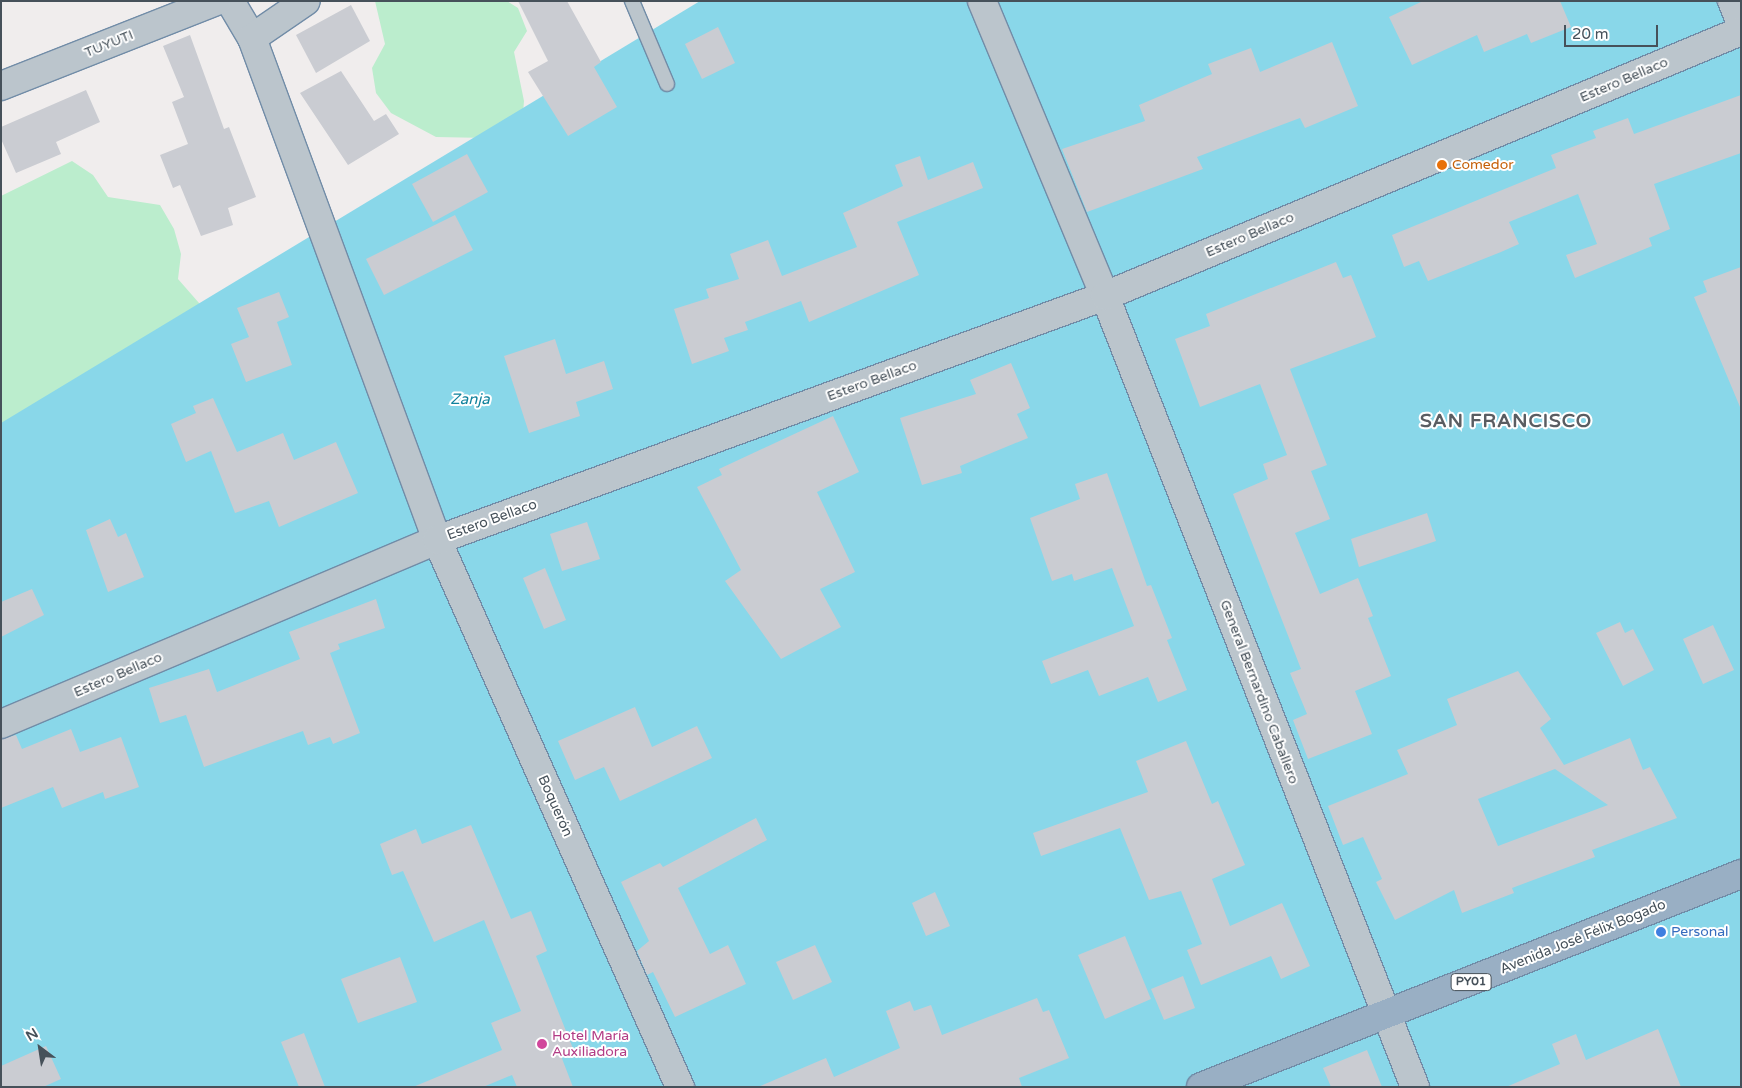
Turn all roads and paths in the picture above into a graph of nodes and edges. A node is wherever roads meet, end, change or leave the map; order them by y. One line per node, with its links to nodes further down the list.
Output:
1 (217, 1): 11 (street, TUYUTI)
2 (230, 1): 9 (street, Boquerón)
3 (306, 1): 9 (street)
4 (632, 1): 10 (lane)
5 (982, 1): 12 (street, General Bernardino Caballero)
6 (1732, 1): 7 (street)
7 (1741, 23)
8 (1741, 31): 12 (street, Estero Bellaco)
9 (252, 38): 13 (street, Boquerón)
10 (667, 84)
11 (1, 86)
12 (1105, 296): 13 (street, Estero Bellaco); 16 (street, General Bernardino Caballero)
13 (435, 532): 14 (street, Estero Bellaco); 17 (street, Boquerón)
14 (1, 724)
15 (1741, 874): 16 (highway, Avenida José Félix Bogado / PY01)
16 (1385, 1017): 18 (highway, Avenida José Félix Bogado / PY01); 19 (street, General Bernardino Caballero)
17 (680, 1087)
18 (1201, 1087)
19 (1415, 1087)

